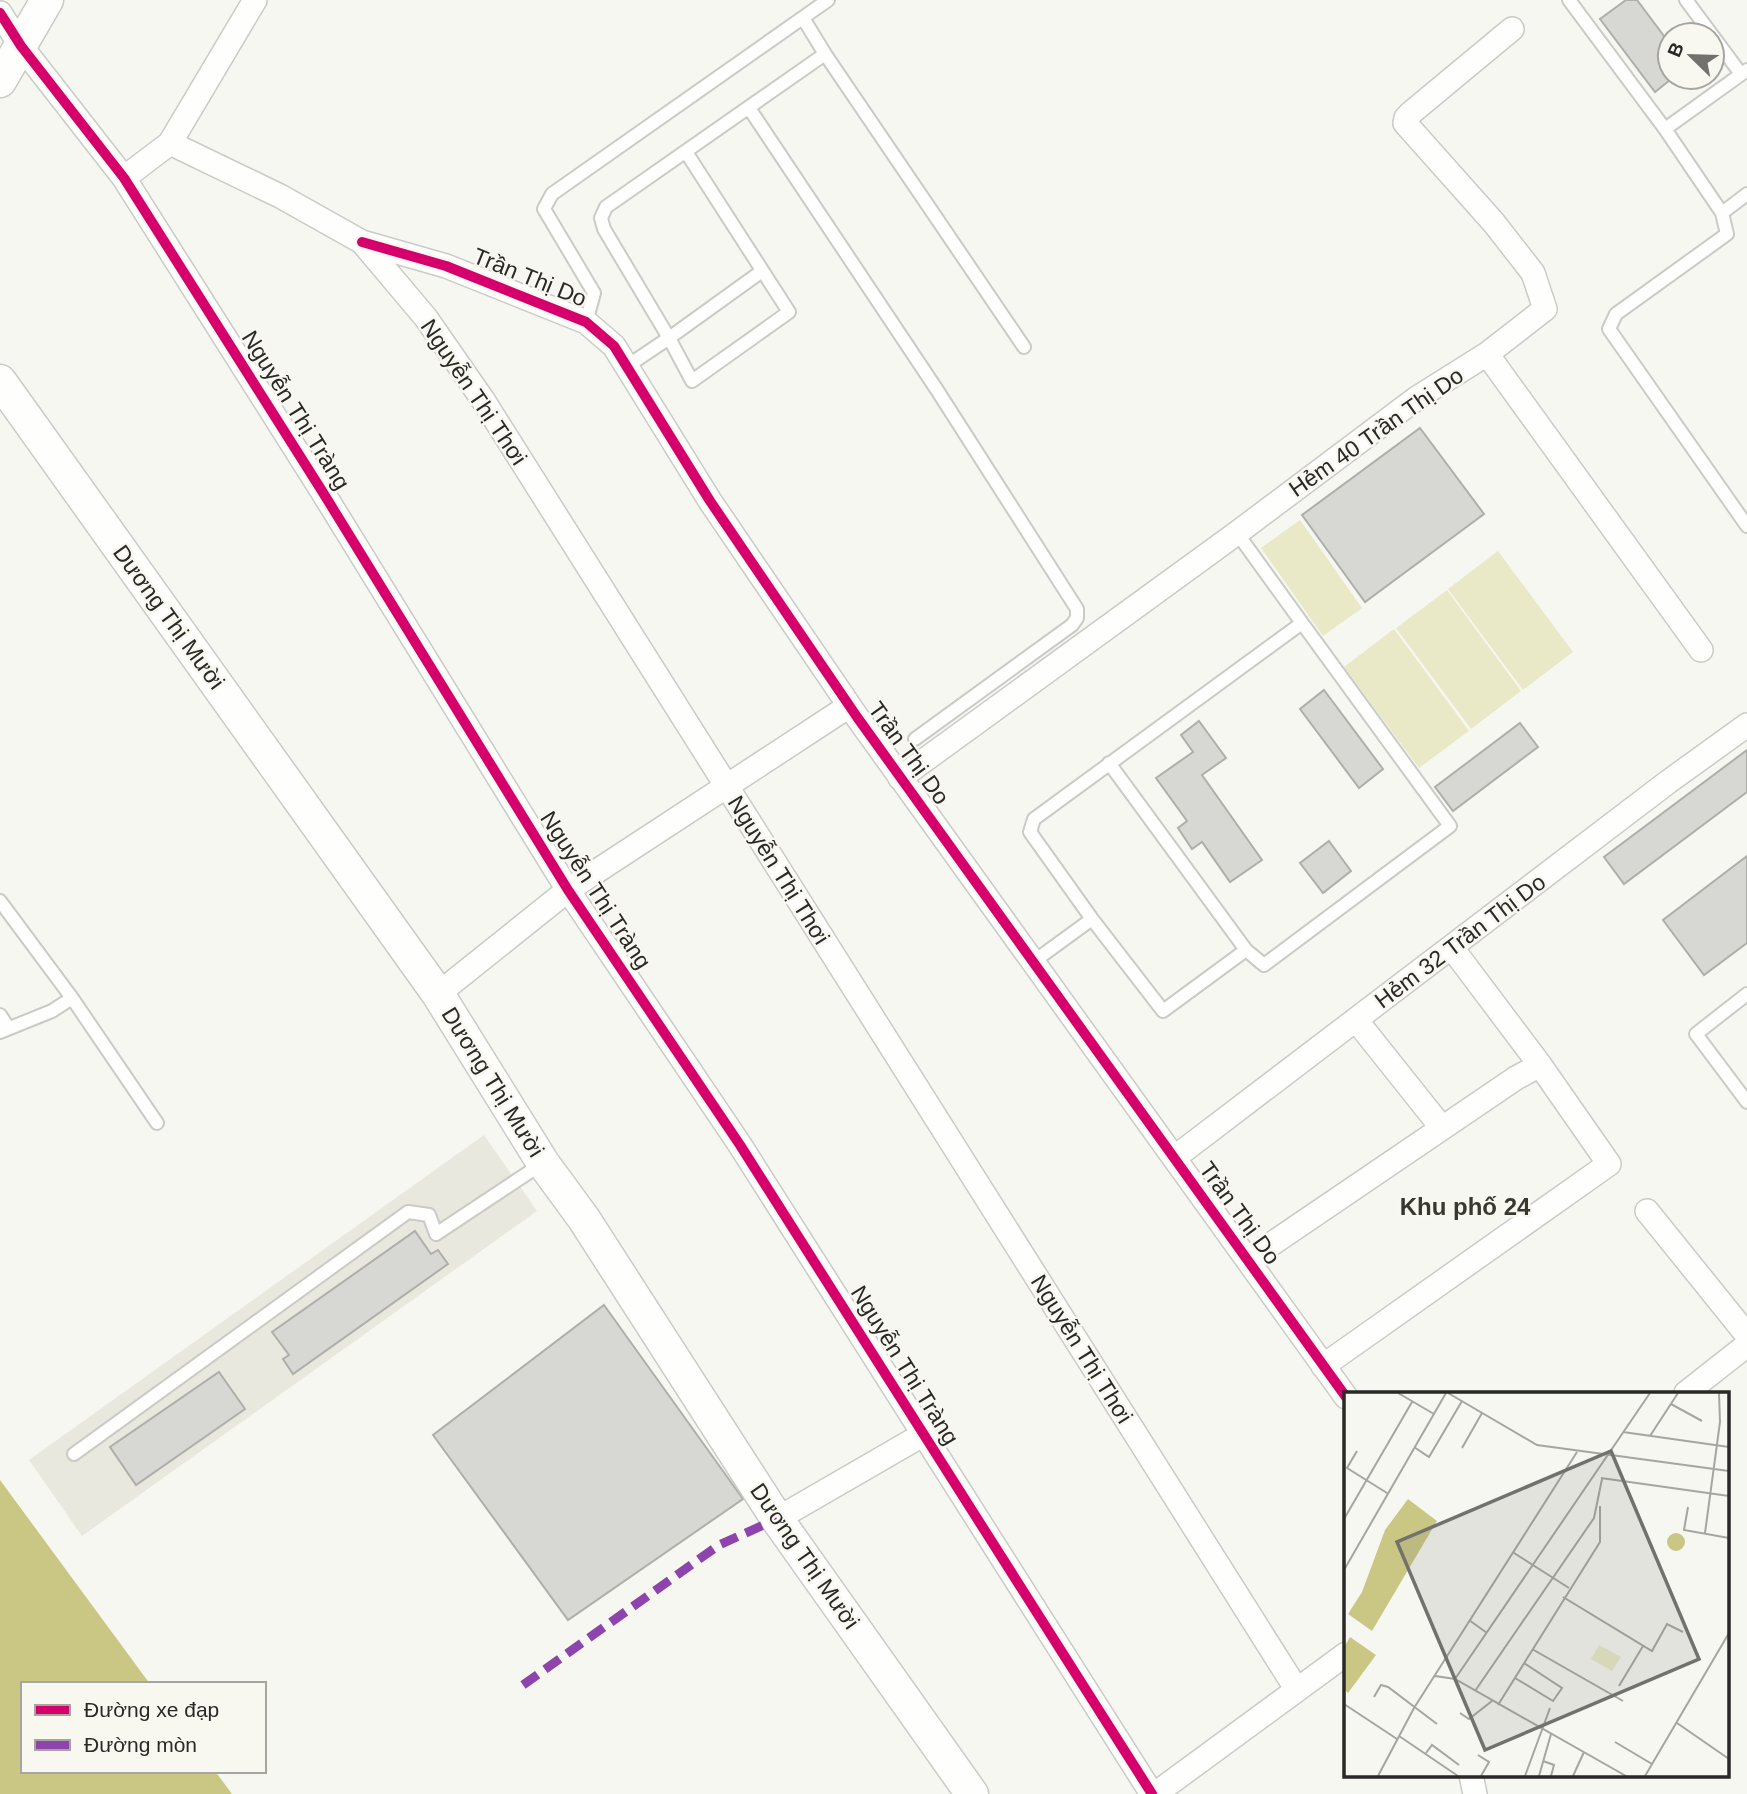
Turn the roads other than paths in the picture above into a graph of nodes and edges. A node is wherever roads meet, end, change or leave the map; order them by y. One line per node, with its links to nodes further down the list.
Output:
1 (47, 0): 10 (street)
2 (255, 0): 17 (street)
3 (828, 0): 7 (lane)
4 (1686, 0): 8 (lane)
5 (1574, 2): 16 (lane)
6 (0, 13): 10 (street, Nguyễn Thị Tràng)
7 (803, 18): 12 (lane); 24 (lane)
8 (1702, 21)
9 (1512, 29): 27 (street, Hẻm 40 Trần Thị Do)
10 (21, 46): 14 (street); 19 (street, Nguyễn Thị Tràng)
11 (1726, 51): 13 (lane)
12 (825, 54): 15 (lane); 26 (lane)
13 (1744, 72): 16 (lane)
14 (0, 81)
15 (749, 108): 18 (lane); 36 (lane)
16 (1665, 129): 21 (lane)
17 (170, 143): 19 (street); 22 (street, Nguyễn Thị Thơi)
18 (686, 152): 23 (lane); 25 (lane)
19 (124, 178): 40 (street, Nguyễn Thị Tràng)
20 (1747, 194): 21 (lane)
21 (1722, 213): 30 (lane)
22 (362, 242): 24 (street, Trần Thị Do); 39 (street, Nguyễn Thị Thơi)
23 (762, 271): 25 (lane); 25 (lane)
24 (586, 322): 28 (street, Trần Thị Do)
25 (669, 338): 28 (lane)
26 (1024, 347)
27 (1487, 354): 31 (street, Hẻm 40 Trần Thị Do); 33 (street)
28 (626, 367): 34 (street, Trần Thị Do)
29 (0, 381): 46 (street, Dương Thị Mười)
30 (1747, 526)
31 (1237, 533): 32 (lane); 38 (street, Hẻm 40 Trần Thị Do)
32 (1302, 623): 37 (lane); 44 (lane)
33 (1701, 650)
34 (849, 706): 38 (street, Trần Thị Do); 39 (street)
35 (1747, 725): 43 (street, Hẻm 32 Trần Thị Do)
36 (915, 739)
37 (1109, 763): 42 (lane); 44 (lane)
38 (900, 778): 45 (street, Trần Thị Do)
39 (726, 785): 40 (street); 69 (street, Nguyễn Thị Thơi)
40 (568, 890): 46 (street); 65 (street, Nguyễn Thị Tràng)
41 (0, 901): 48 (lane)
42 (1092, 919): 44 (lane); 45 (lane)
43 (1452, 948): 50 (street, Hẻm 32 Trần Thị Do); 52 (street)
44 (1246, 950)
45 (1033, 962): 56 (street, Trần Thị Do)
46 (438, 994): 57 (street, Dương Thị Mười)
47 (1747, 994): 53 (lane)
48 (72, 998): 51 (lane); 54 (lane)
49 (0, 1015): 51 (lane)
50 (1356, 1020): 55 (street); 56 (street, Hẻm 32 Trần Thị Do)
51 (4, 1029)
52 (1540, 1065): 55 (street); 62 (street)
53 (1747, 1102)
54 (157, 1123)
55 (1442, 1128): 59 (street)
56 (1174, 1158): 59 (street, Trần Thị Do)
57 (543, 1163): 66 (lane); 67 (street, Dương Thị Mười)
58 (1647, 1211): 60 (street)
59 (1248, 1260): 62 (street, Trần Thị Do)
60 (1747, 1335)
61 (1747, 1345): 63 (street)
62 (1324, 1366): 64 (street, Trần Thị Do)
63 (1687, 1392)
64 (1344, 1394)
65 (924, 1434): 67 (street); 72 (street, Nguyễn Thị Tràng)
66 (74, 1454)
67 (777, 1519): 71 (street, Dương Thị Mười)
68 (1344, 1655): 69 (street)
69 (1297, 1690): 72 (street)
70 (1471, 1776): 73 (street)
71 (972, 1794)
72 (1153, 1794)
73 (1475, 1794)

